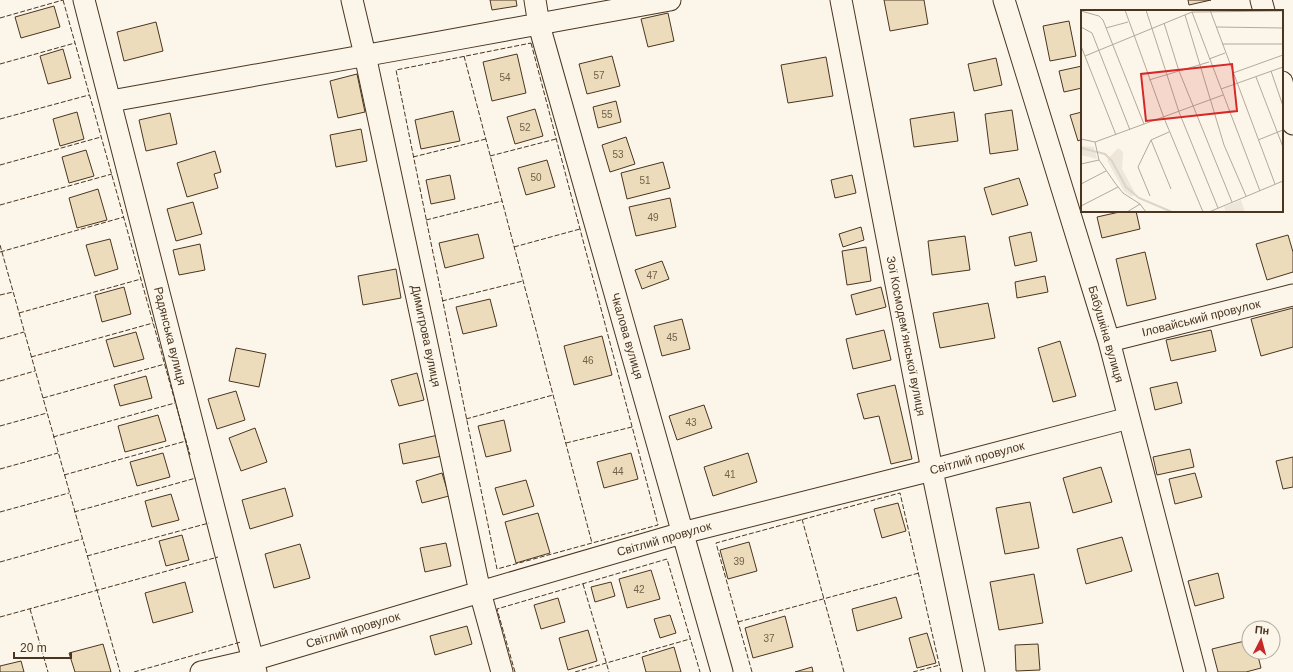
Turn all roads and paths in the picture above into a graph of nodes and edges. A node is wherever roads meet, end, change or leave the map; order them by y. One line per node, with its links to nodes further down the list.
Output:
1 (84, 0): 12 (street, Радянська вулиця)
2 (352, 0): 10 (street, Димитрова вулиця)
3 (534, 0): 9 (street, Чкалова вулиця)
4 (670, 0): 9 (street)
5 (841, 0): 17 (street, Зої Космодем’янської вулиця)
6 (1004, 0): 15 (street, Бабушкіна вулиця)
7 (1261, 0): 8 (street)
8 (1264, 10)
9 (540, 25): 10 (street); 18 (street, Чкалова вулиця)
10 (365, 55): 12 (street); 19 (street, Димитрова вулиця)
11 (1283, 86): 13 (street)
12 (110, 101): 20 (street, Радянська вулиця)
13 (1293, 124)
14 (1293, 295): 15 (street, Іловайський провулок)
15 (1109, 342): 16 (street, Бабушкіна вулиця)
16 (1129, 418): 17 (street, Світлий провулок); 25 (street, Бабушкіна вулиця)
17 (932, 470): 18 (street, Світлий провулок); 24 (street, Зої Космодем’янської вулиця)
18 (682, 533): 19 (street, Світлий провулок); 23 (street, Чкалова вулиця)
19 (480, 592): 20 (street, Світлий провулок); 22 (street, Димитрова вулиця)
20 (255, 666): 21 (street, Світлий провулок)
21 (201, 672)
22 (502, 672)
23 (722, 672)
24 (974, 672)
25 (1195, 672)

